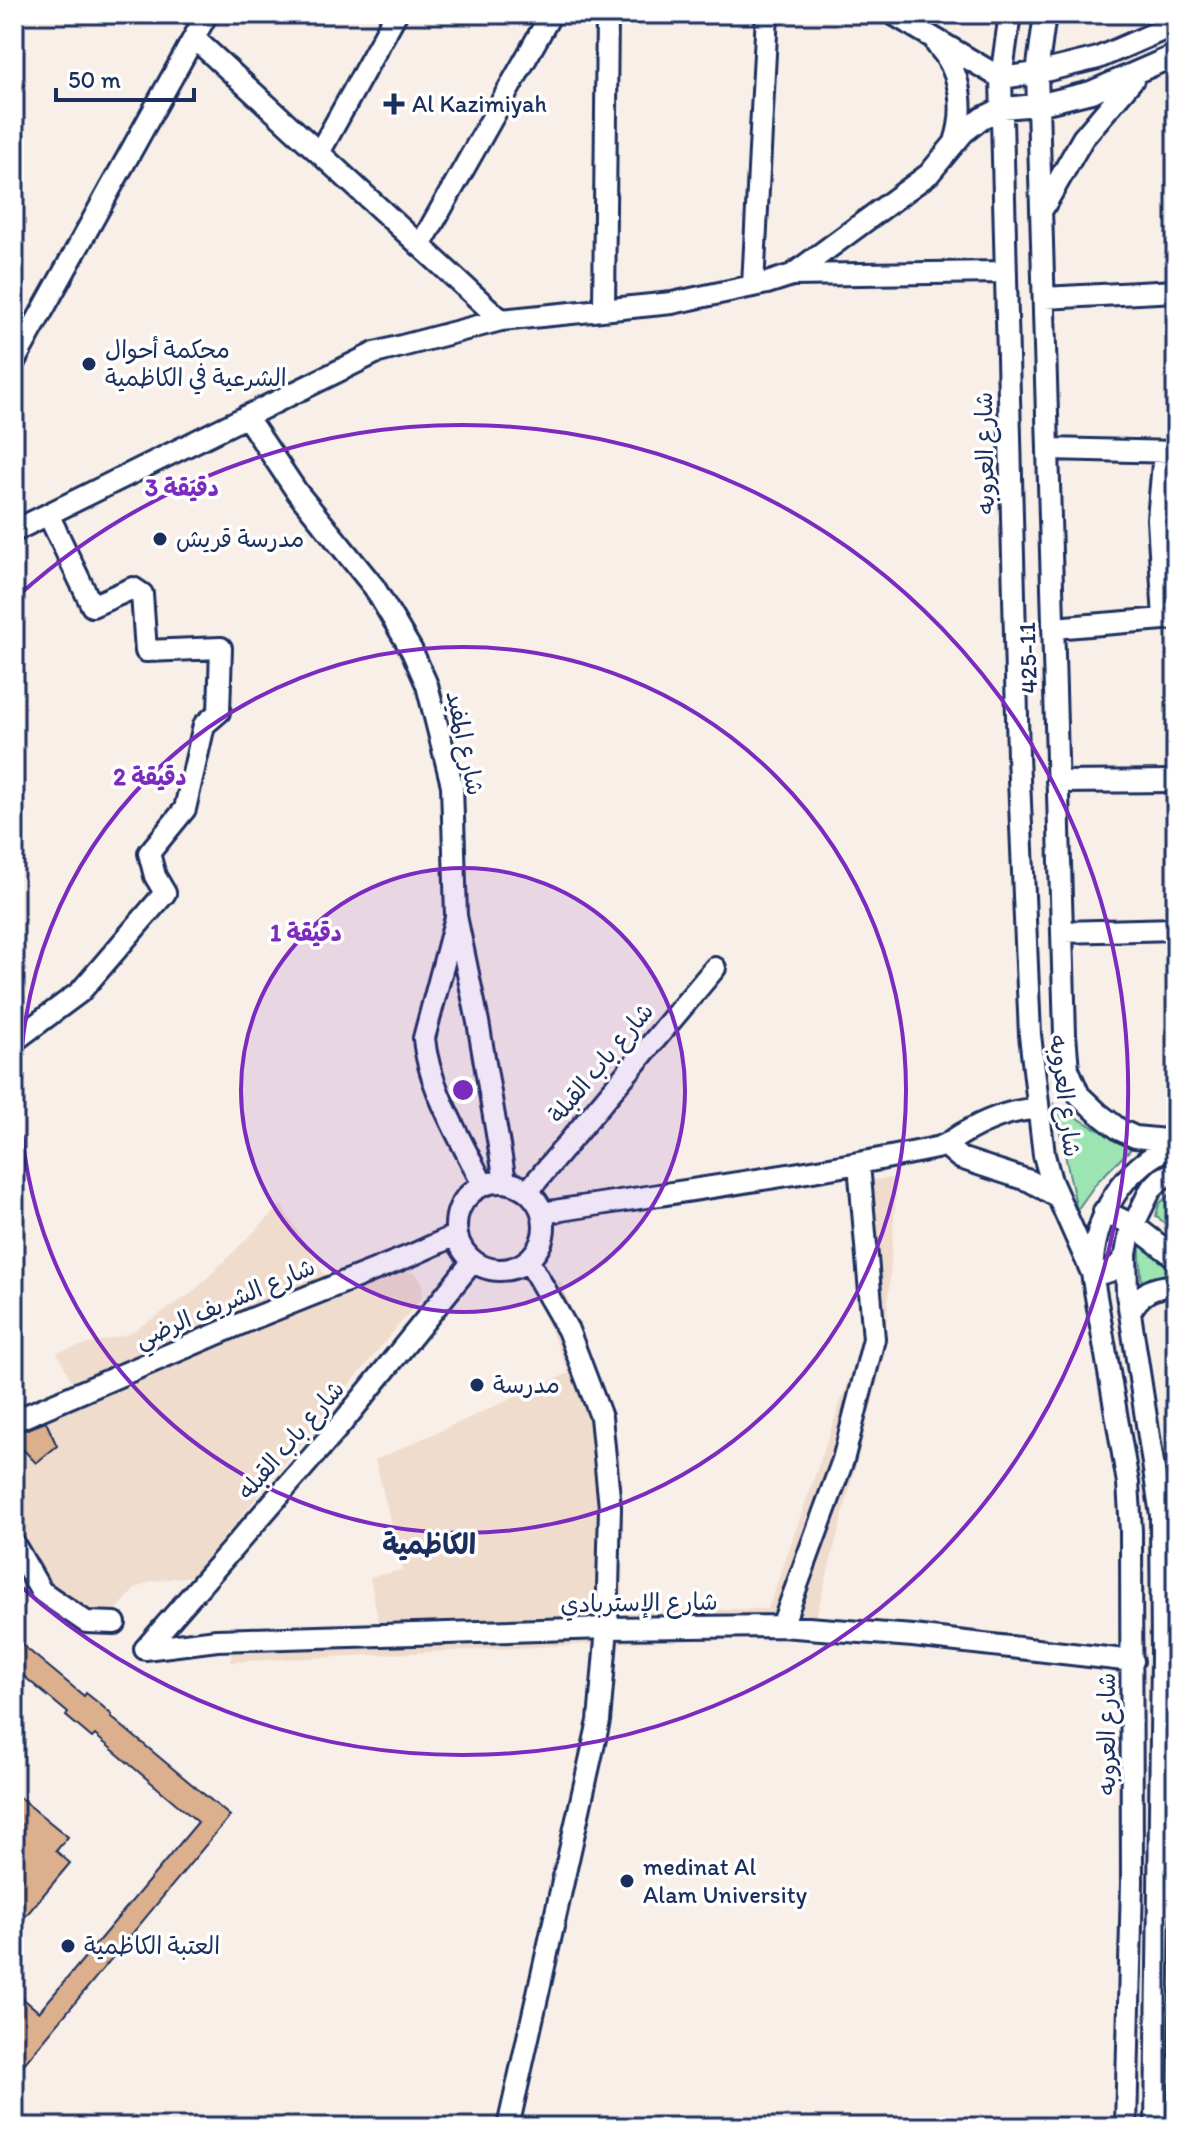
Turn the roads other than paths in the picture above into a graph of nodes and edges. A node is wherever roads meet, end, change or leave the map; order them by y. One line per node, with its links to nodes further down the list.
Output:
1 (207, 14): 11 (street)
2 (396, 14): 19 (street)
3 (551, 14): 21 (street)
4 (607, 14): 27 (street)
5 (767, 14): 24 (street)
6 (893, 14): 10 (street)
7 (1010, 14): 15 (street, شارع العروبه)
8 (1045, 14): 13 (street, 425-11)
9 (1176, 24): 13 (street)
10 (926, 34): 15 (street); 18 (street)
11 (194, 38): 19 (street); 29 (street)
12 (1176, 55): 14 (street)
13 (1037, 73): 15 (street); 16 (street, 425-11)
14 (1138, 74): 16 (street); 20 (street)
15 (1001, 78): 17 (street, شارع العروبه)
16 (1038, 105): 17 (street); 20 (street, 425-11)
17 (1003, 108): 18 (street); 44 (street, شارع العروبه)
18 (953, 145): 23 (street)
19 (319, 153): 21 (street)
20 (1041, 212): 26 (street, 425-11)
21 (420, 246): 28 (street)
22 (1000, 272): 23 (street)
23 (792, 275): 24 (street)
24 (753, 286): 27 (street)
25 (1176, 291): 26 (street)
26 (1044, 298): 31 (street, 425-11)
27 (604, 309): 28 (street)
28 (501, 320): 30 (street)
29 (14, 362)
30 (246, 416): 33 (street); 39 (street, شارع المفيد)
31 (1048, 449): 32 (street); 36 (street, 425-11)
32 (1170, 452): 35 (street)
33 (48, 514): 34 (street); 43 (street)
34 (14, 531)
35 (1170, 619): 36 (street)
36 (1053, 628): 38 (street, 425-11)
37 (1176, 781): 38 (street)
38 (1057, 782): 41 (street, 425-11)
39 (456, 916): 49 (street, شارع المفيد); 50 (street)
40 (1176, 929): 41 (street)
41 (1062, 932): 45 (street, 425-11)
42 (715, 968): 51 (street, شارع باب القبلة)
43 (14, 1041)
44 (1036, 1109): 46 (street); 52 (street, شارع العروبه)
45 (1176, 1142): 53 (street, 425-11)
46 (946, 1146): 47 (street); 52 (street)
47 (859, 1164): 54 (street); 67 (street)
48 (1176, 1171): 55 (street)
49 (505, 1181): 50 (street); 51 (street)
50 (483, 1185): 56 (street)
51 (528, 1191): 54 (street)
52 (1058, 1197): 61 (street, شارع العروبه)
53 (1104, 1211): 55 (street); 61 (street, 425-11)
54 (542, 1213): 59 (street)
55 (1133, 1225): 57 (street); 58 (street)
56 (456, 1235): 60 (street); 64 (street, شارع الشريف الرضي)
57 (1126, 1254): 61 (street); 63 (street)
58 (1176, 1258)
59 (528, 1260): 60 (street); 68 (street)
60 (473, 1261): 69 (street, شارع باب القبله)
61 (1093, 1282): 63 (street); 70 (street, شارع العروبه)
62 (1176, 1285): 63 (street)
63 (1129, 1303): 73 (street)
64 (14, 1421)
65 (14, 1544): 66 (street)
66 (115, 1623)
67 (782, 1626): 68 (street, شارع الإستربادي); 70 (street, شارع الإستربادي)
68 (607, 1628): 69 (street, شارع الإستربادي); 71 (street)
69 (145, 1649)
70 (1133, 1661): 72 (street, شارع العروبه)
71 (508, 2127)
72 (1126, 2127)
73 (1156, 2127)

